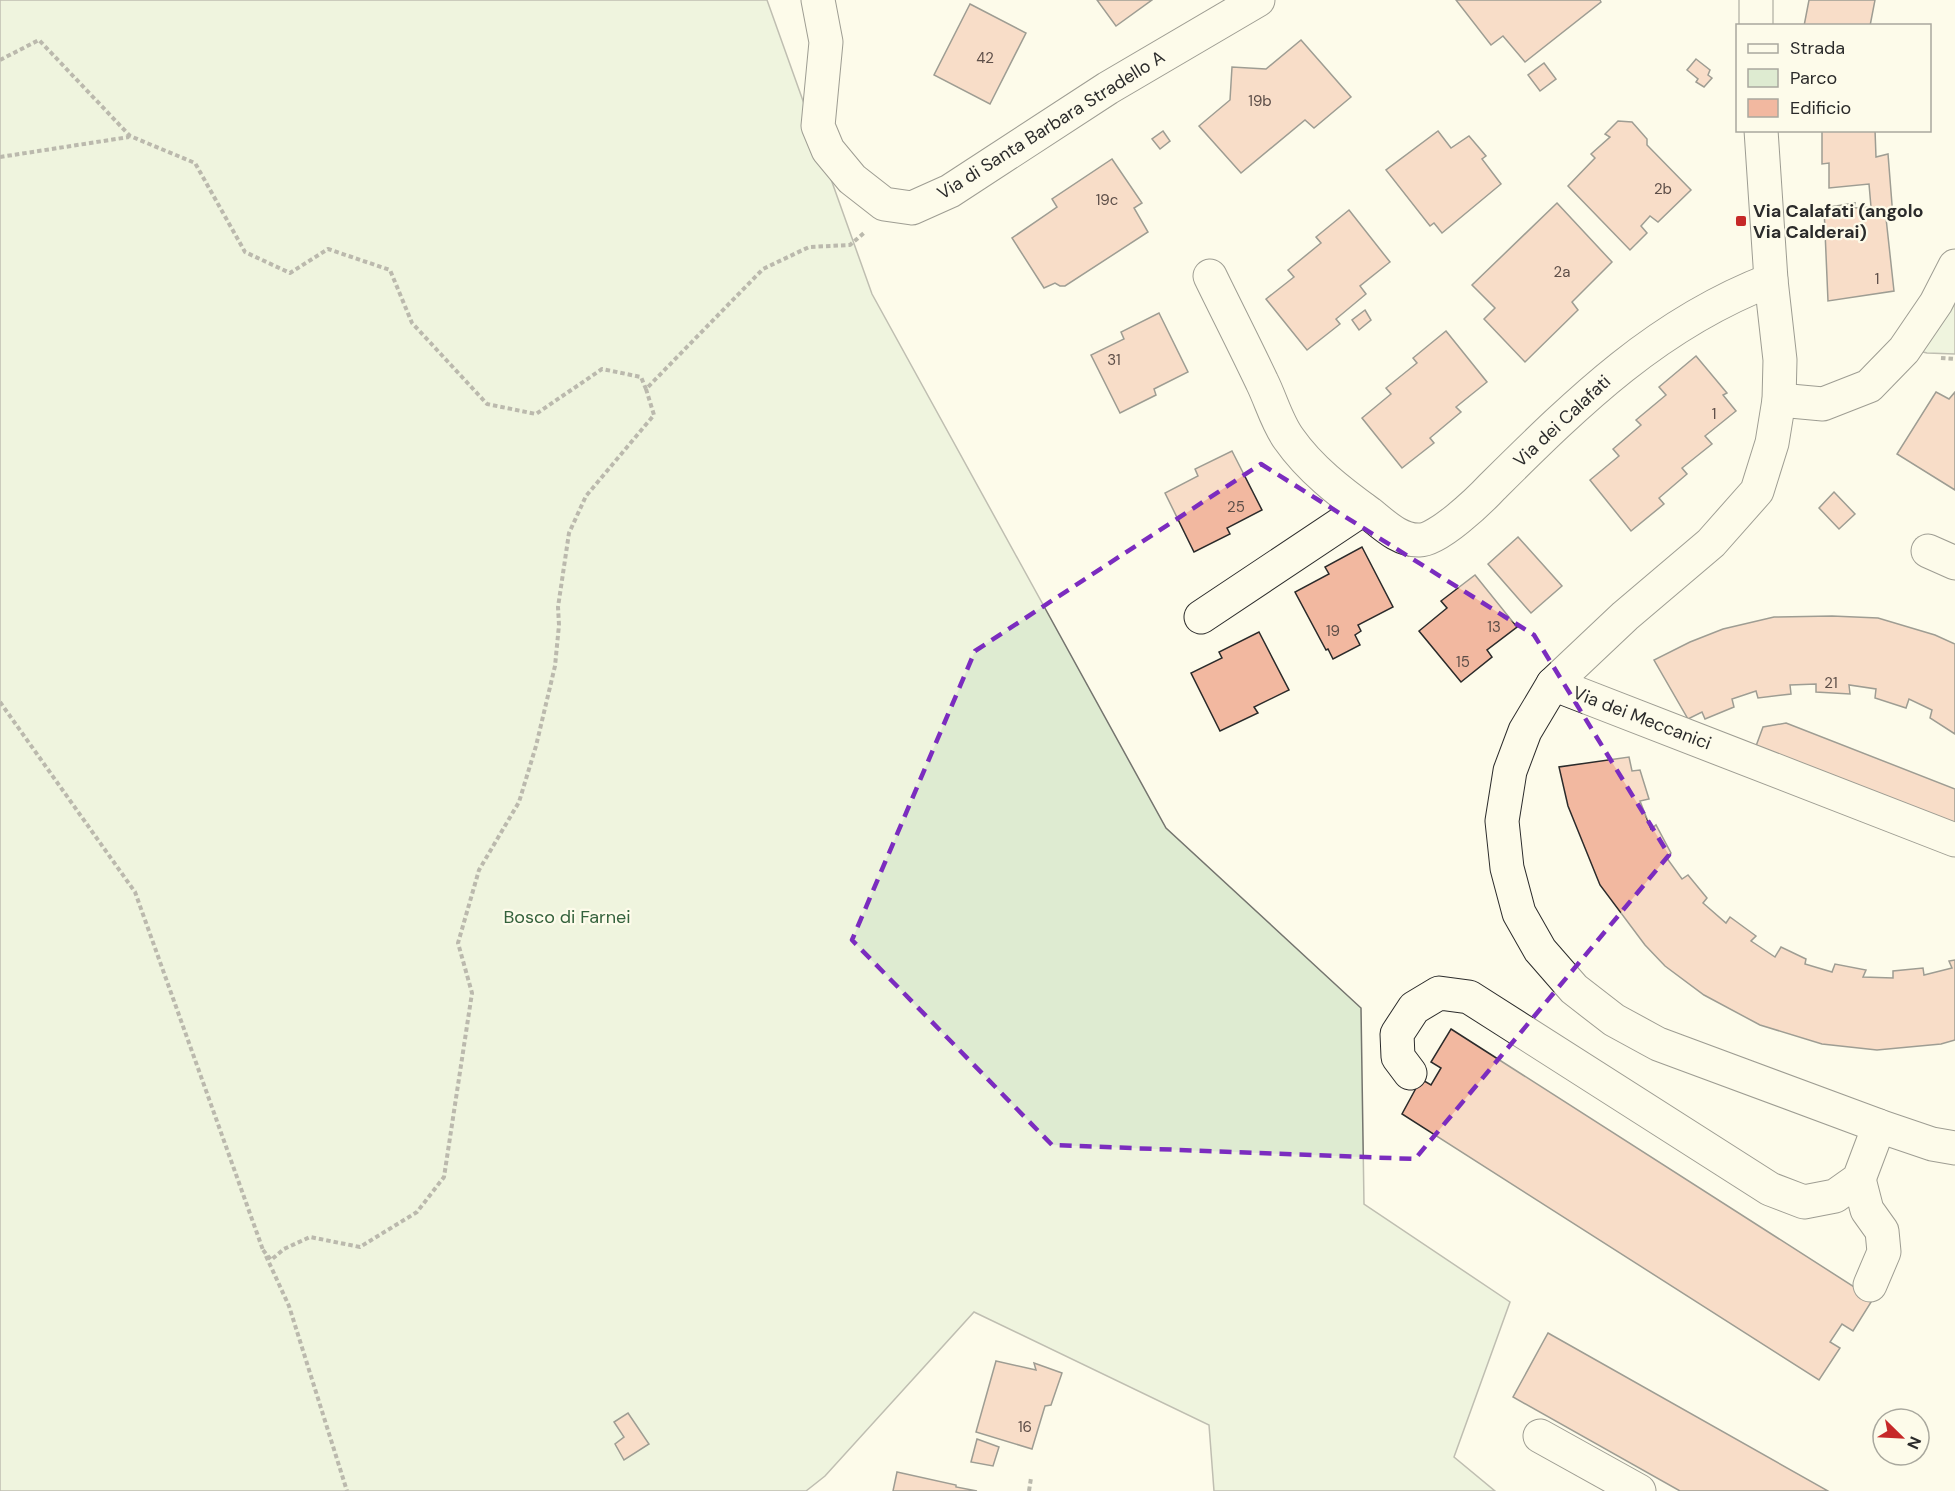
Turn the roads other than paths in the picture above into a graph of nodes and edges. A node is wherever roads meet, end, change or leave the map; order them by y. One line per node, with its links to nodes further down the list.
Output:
1 (818, 0): 2 (street, Via di Santa Barbara Stradello A)
2 (1258, 0)
3 (1756, 0): 4 (street)
4 (1756, 24)
5 (1761, 132): 8 (street)
6 (1955, 266): 9 (street)
7 (1209, 276): 10 (street, Via dei Calafati)
8 (1771, 280): 9 (street); 10 (street, Via dei Calafati)
9 (1779, 400): 12 (street)
10 (1363, 509): 11 (street)
11 (1201, 617)
12 (1553, 684): 13 (street, Via dei Meccanici); 15 (street, Via dei Meccanici)
13 (1955, 840)
14 (1410, 1073): 17 (street)
15 (1879, 1126): 16 (street, Via dei Meccanici); 17 (street)
16 (1955, 1148)
17 (1858, 1179): 18 (street)
18 (1870, 1285)
19 (1540, 1436): 20 (street)
20 (1639, 1491)

